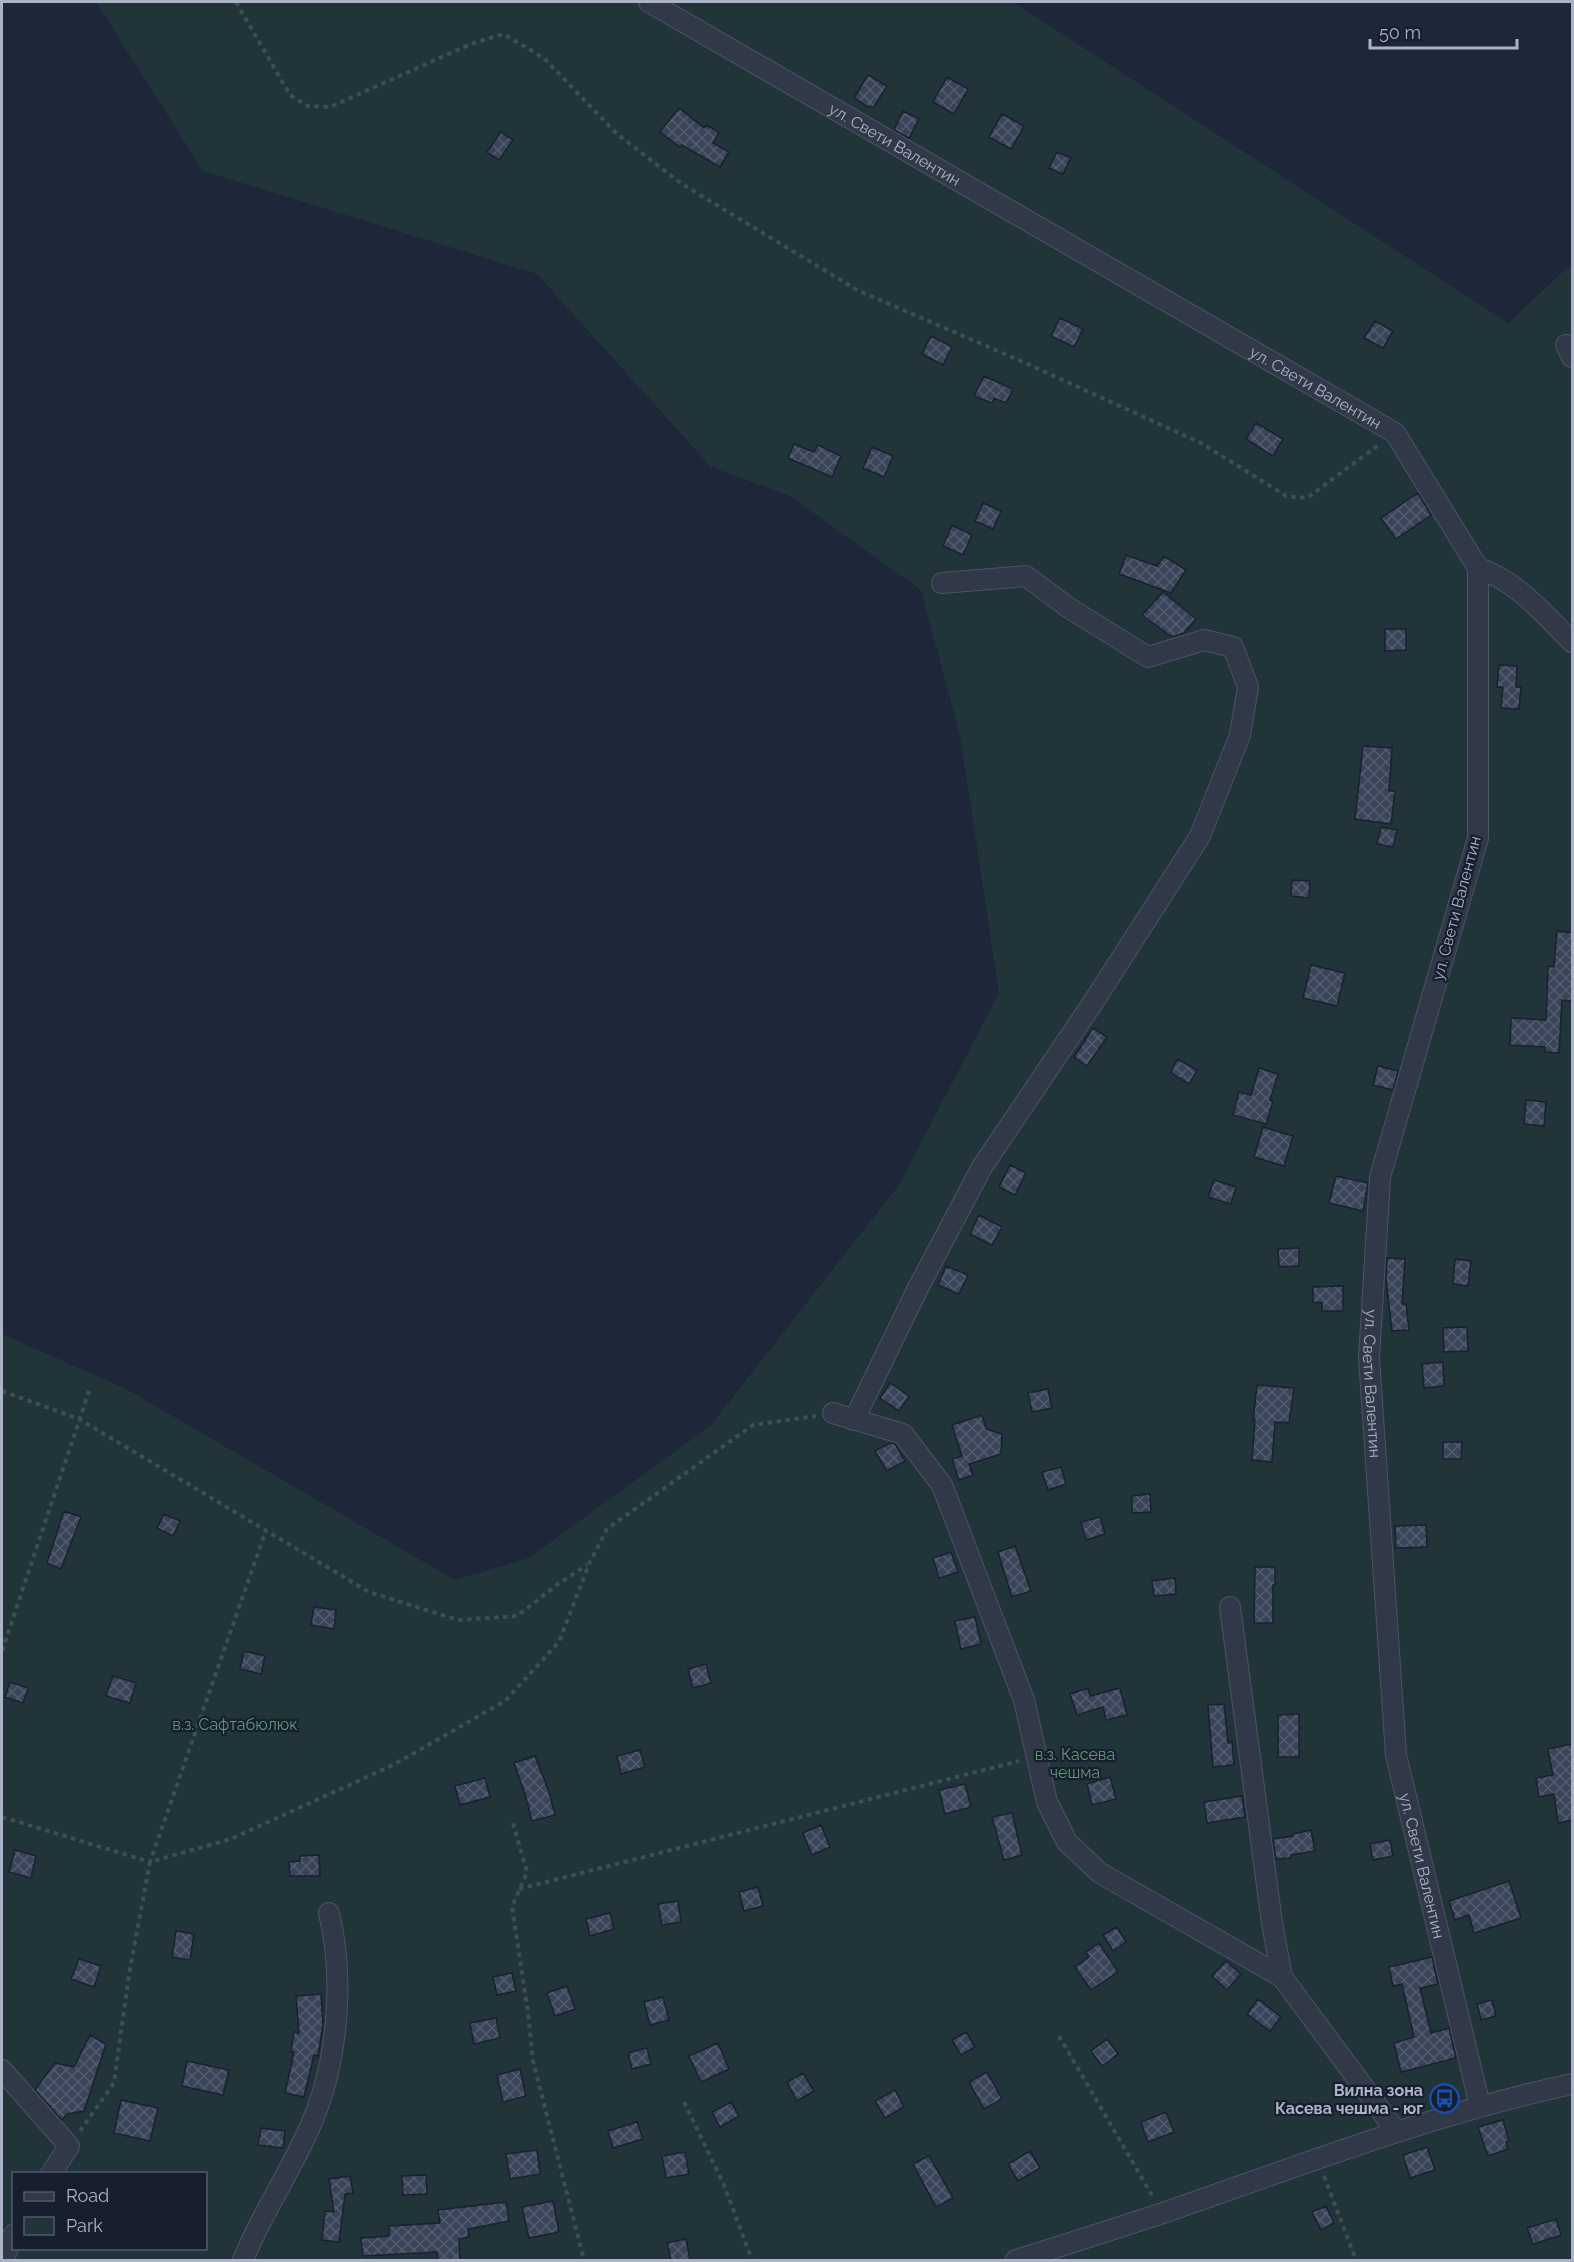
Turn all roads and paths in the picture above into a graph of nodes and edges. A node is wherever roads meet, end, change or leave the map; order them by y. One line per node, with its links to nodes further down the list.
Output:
1 (236, 2): 3 (path)
2 (649, 2): 3 (street, ул. Свети Валентин)
3 (1395, 433): 4 (street, ул. Свети Валентин)
4 (1479, 568): 6 (street); 27 (street, ул. Свети Валентин)
5 (942, 583): 11 (street)
6 (1572, 642)
7 (2, 1391): 10 (path)
8 (89, 1391): 10 (path)
9 (833, 1413): 11 (street); 13 (path)
10 (79, 1419): 12 (path); 15 (path)
11 (854, 1420): 16 (street)
12 (266, 1530): 13 (path); 19 (path)
13 (589, 1564): 19 (path)
14 (1230, 1606): 22 (street)
15 (2, 1651)
16 (1037, 1756): 20 (path); 22 (street)
17 (2, 1817): 19 (path)
18 (513, 1823): 20 (path)
19 (150, 1862): 29 (path)
20 (519, 1889): 36 (path)
21 (329, 1913): 35 (street)
22 (1282, 1977): 28 (street)
23 (1059, 2036): 32 (path)
24 (2, 2070): 29 (street)
25 (1572, 2084): 27 (street)
26 (684, 2102): 37 (path)
27 (1480, 2106): 28 (street)
28 (1396, 2131): 30 (street)
29 (69, 2146): 31 (street)
30 (1317, 2159): 32 (street); 39 (path)
31 (52, 2172)
32 (1162, 2213): 38 (street)
33 (12, 2239): 34 (street)
34 (3, 2260)
35 (243, 2260)
36 (584, 2260)
37 (752, 2260)
38 (1016, 2260)
39 (1356, 2260)

